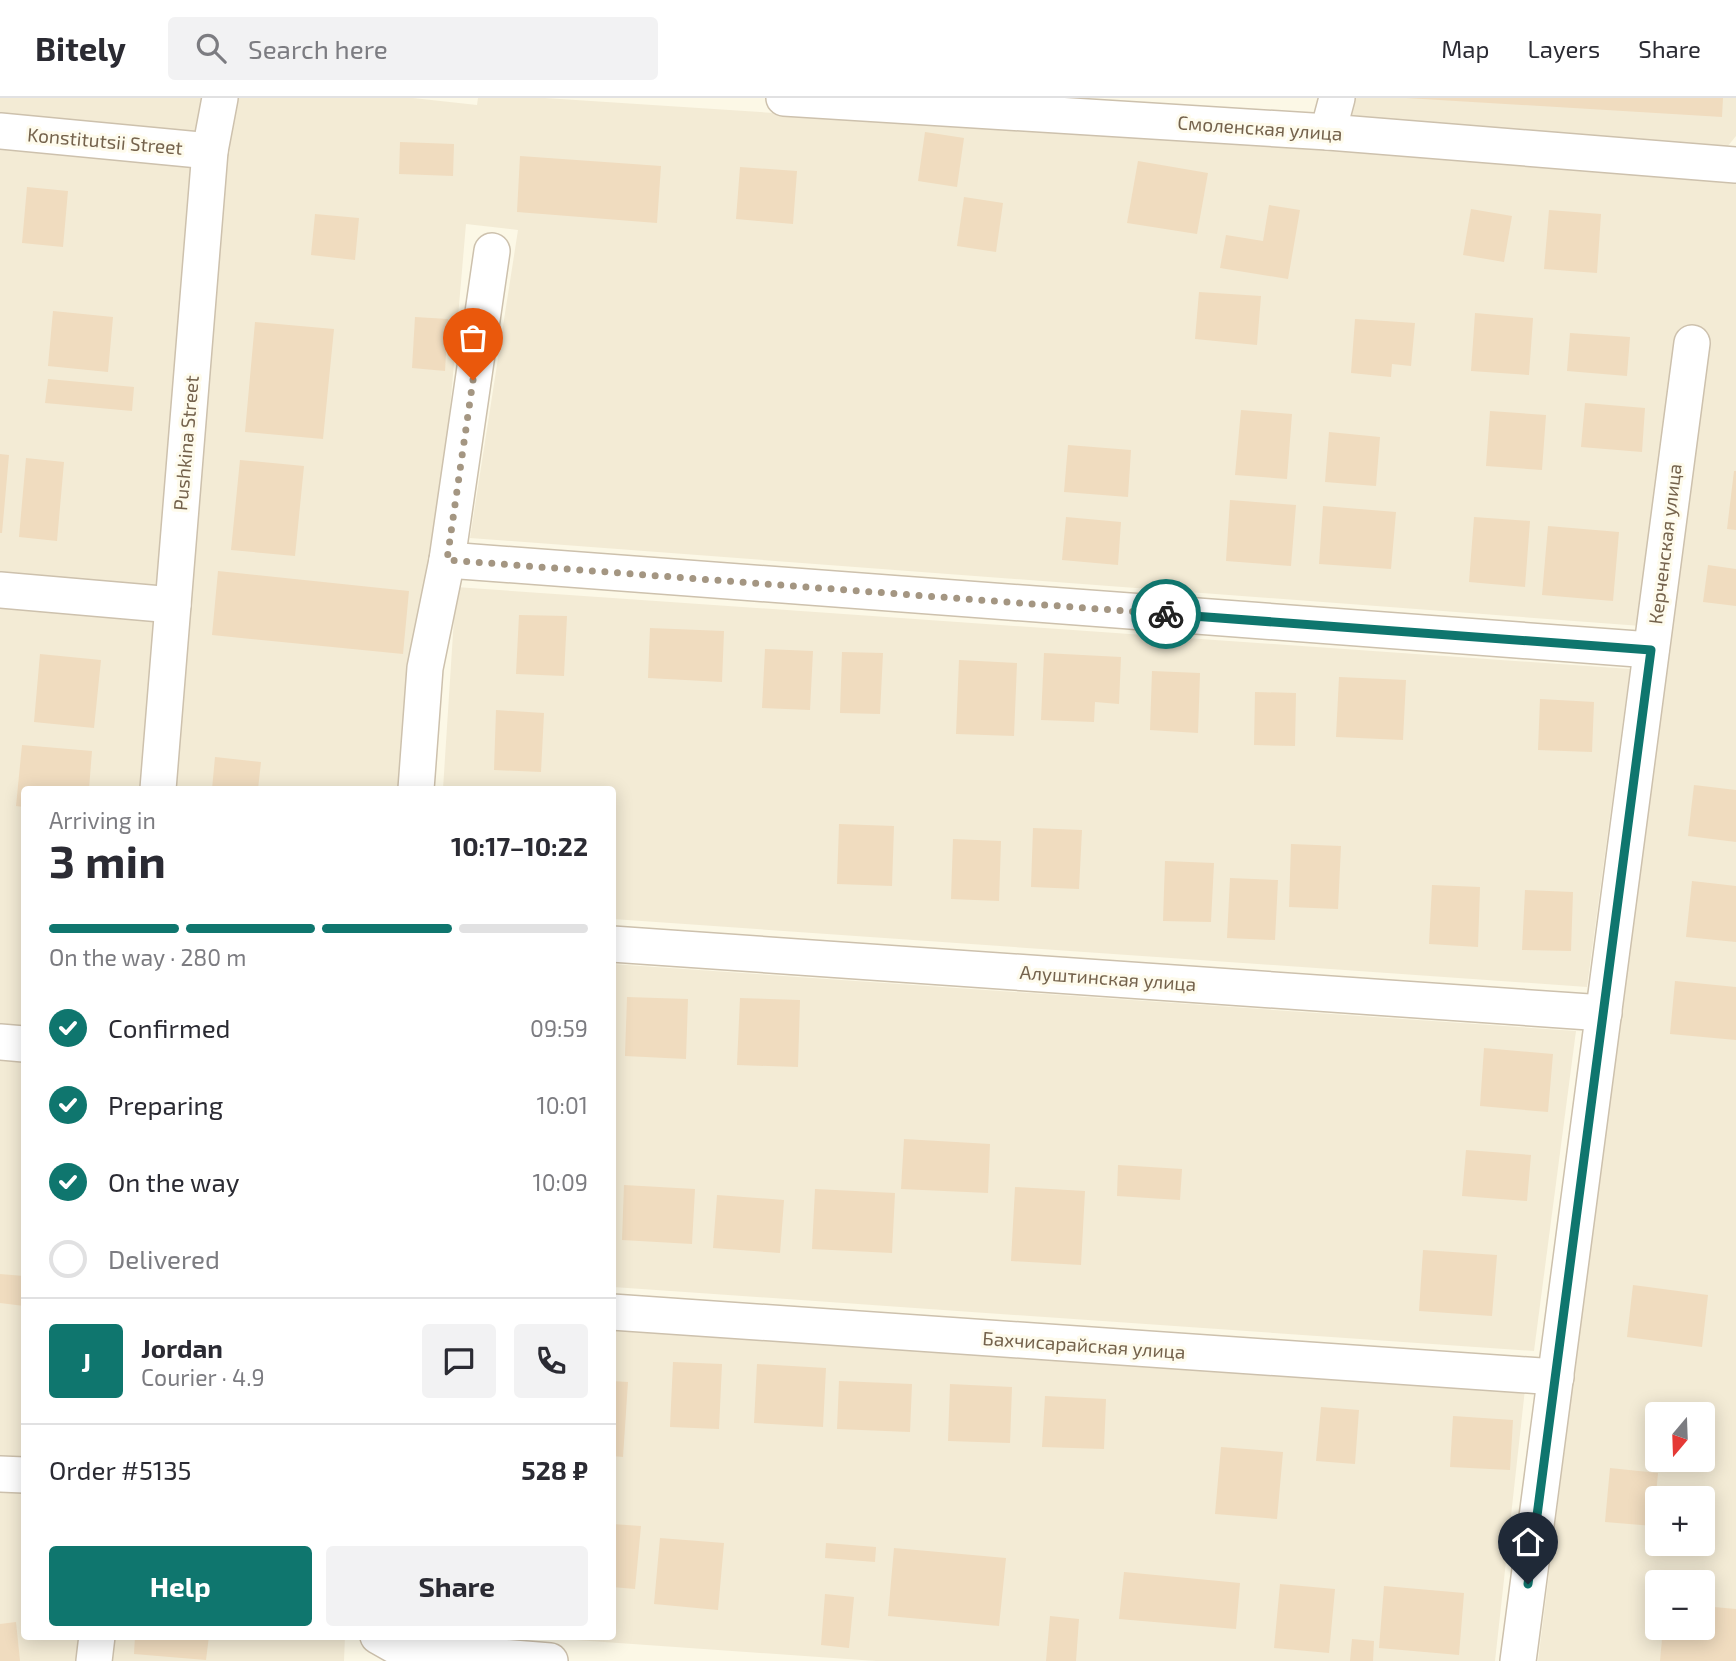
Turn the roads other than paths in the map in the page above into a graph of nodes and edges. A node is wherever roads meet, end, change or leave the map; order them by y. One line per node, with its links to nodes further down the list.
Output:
1 (220, 98): 7 (street, Pushkina Street)
2 (784, 98): 4 (street, Смоленская улица)
3 (1336, 98): 6 (street)
4 (932, 103): 6 (street, Смоленская улица)
5 (0, 131): 7 (street, Konstitutsii Street)
6 (1328, 132): 8 (street, Смоленская улица)
7 (209, 151): 13 (street, Pushkina Street)
8 (1736, 165)
9 (492, 251): 11 (street)
10 (1692, 343): 14 (street, Керченская улица)
11 (447, 560): 14 (street); 16 (street)
12 (0, 590): 13 (street)
13 (173, 605): 15 (street, Pushkina Street)
14 (1651, 650): 18 (street, Керченская улица)
15 (158, 786)
16 (416, 786)
17 (616, 944): 18 (street, Алуштинская улица)
18 (1604, 1013): 22 (street, Керченская улица)
19 (0, 1042): 20 (street)
20 (21, 1044)
21 (616, 1312): 22 (street, Бахчисарайская улица)
22 (1556, 1377): 29 (street, Керченская улица)
23 (0, 1474): 24 (street)
24 (21, 1475)
25 (97, 1640): 27 (street)
26 (386, 1640): 28 (street)
27 (94, 1661)
28 (550, 1661)
29 (1518, 1661)

